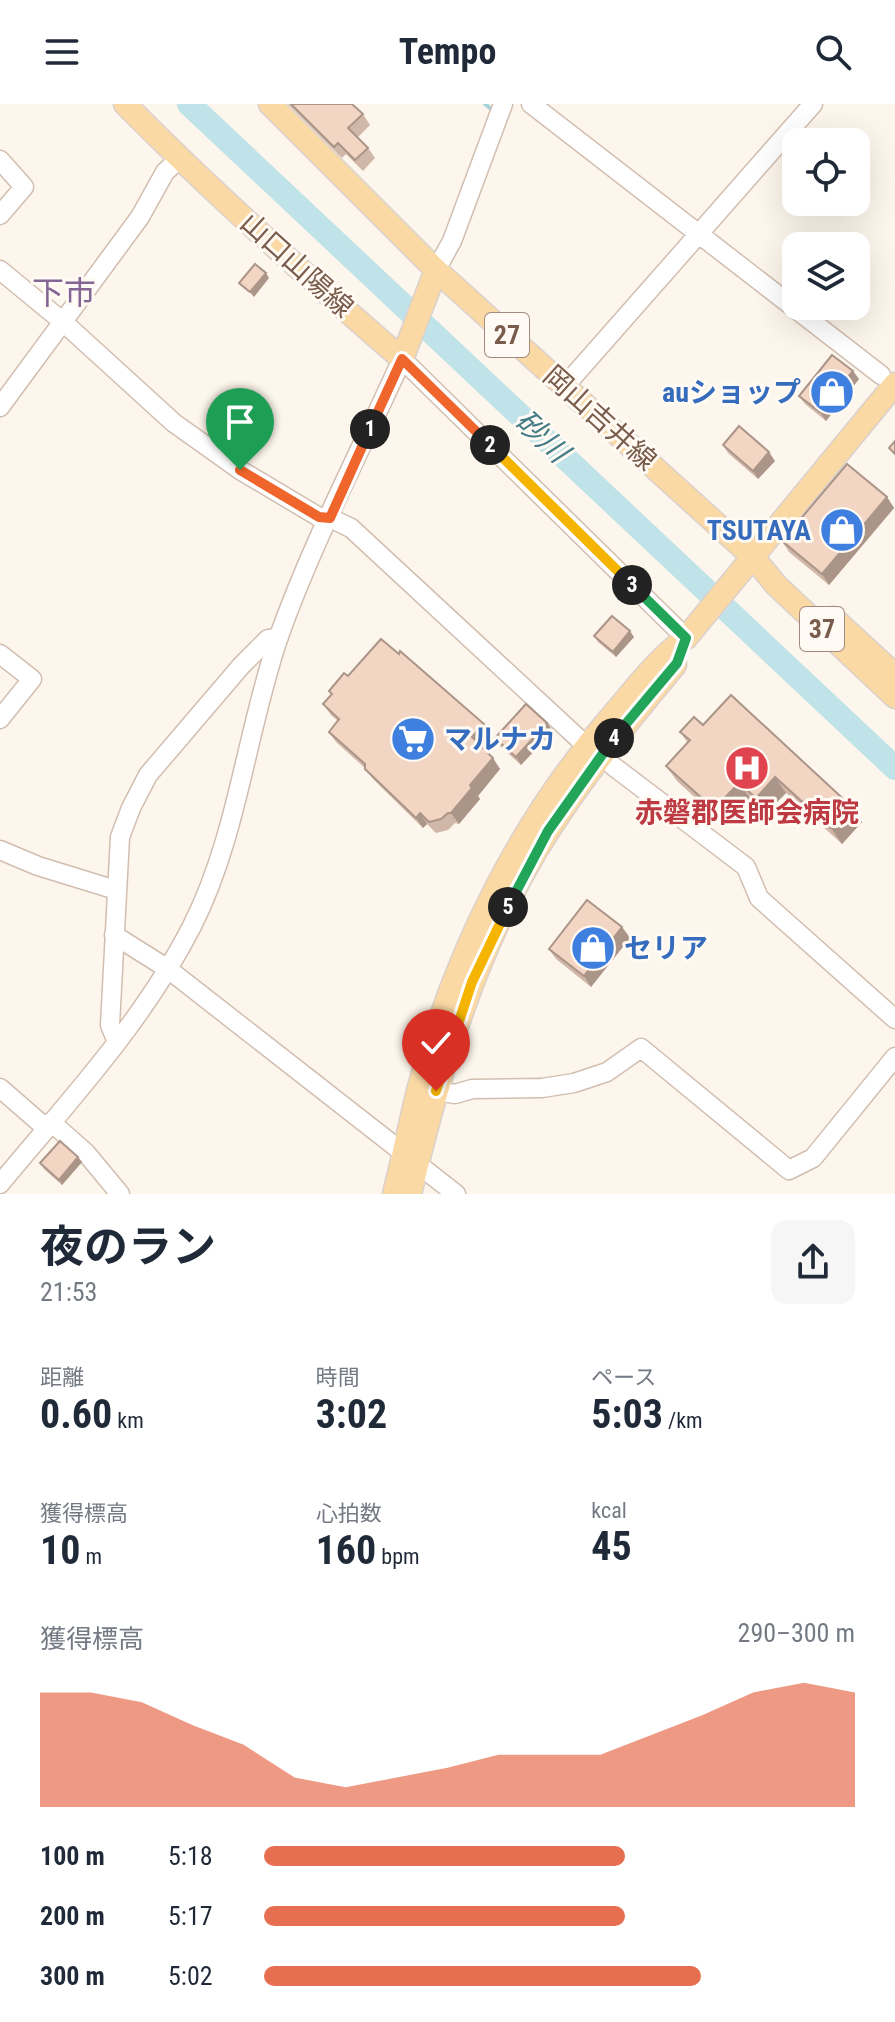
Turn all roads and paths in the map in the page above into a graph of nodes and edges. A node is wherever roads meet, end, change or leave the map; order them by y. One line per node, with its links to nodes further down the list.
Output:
1 (125, 104): 6 (main road, 山口山陽線)
2 (270, 104): 11 (main road, 岡山吉井線 / 27)
3 (503, 104): 11 (street)
4 (531, 104): 9 (street)
5 (813, 104): 9 (street)
6 (179, 159): 12 (street); 13 (main road, 山口山陽線)
7 (0, 160): 8 (street)
8 (0, 215)
9 (699, 232): 14 (street); 15 (street)
10 (0, 270): 12 (street)
11 (433, 280): 13 (main road); 15 (main road, 岡山吉井線 / 27)
12 (62, 321): 16 (street); 17 (street)
13 (405, 352): 17 (street); 20 (street)
14 (888, 379): 18 (main road)
15 (564, 387): 18 (main road, 岡山吉井線 / 27)
16 (0, 407)
17 (330, 518): 19 (street); 24 (street)
18 (747, 564): 20 (main road); 22 (main road, 37)
19 (279, 637): 27 (street); 29 (street)
20 (686, 638): 34 (main road); 36 (main road)
21 (0, 654): 23 (street)
22 (894, 689)
23 (0, 719)
24 (579, 739)
25 (613, 766): 30 (street)
26 (0, 850): 27 (street)
27 (116, 890): 28 (street)
28 (114, 935): 29 (street); 31 (street)
29 (168, 969): 31 (street); 36 (street)
30 (895, 1019)
31 (117, 1042): 35 (street)
32 (895, 1057): 34 (street)
33 (0, 1088): 35 (street)
34 (436, 1091): 36 (main road)
35 (49, 1125): 37 (street); 38 (street)
36 (411, 1158): 39 (main road); 40 (main road); 41 (street)
37 (0, 1184)
38 (120, 1194)
39 (394, 1194)
40 (410, 1194)
41 (456, 1194)

